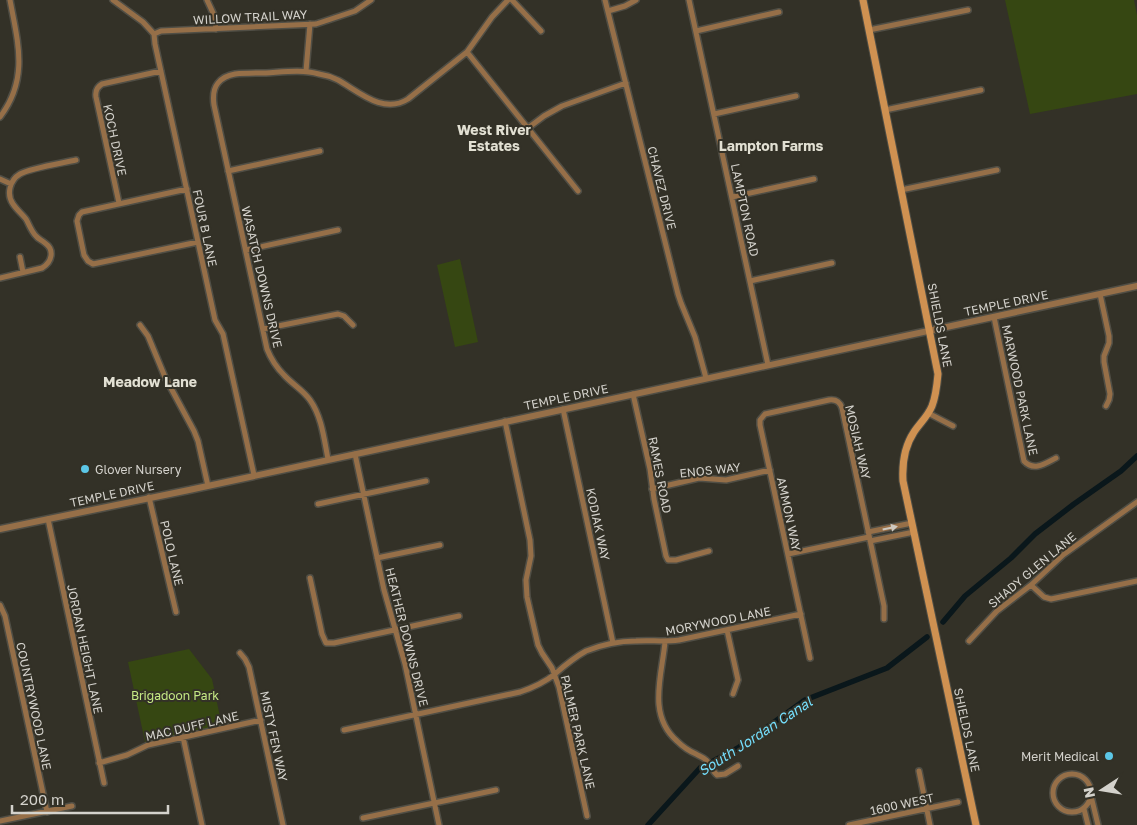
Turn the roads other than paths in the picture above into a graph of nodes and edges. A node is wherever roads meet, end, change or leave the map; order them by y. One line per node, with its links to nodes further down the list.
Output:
1 (10, 0): 28 (street)
2 (113, 0): 19 (street)
3 (207, 0): 15 (street)
4 (371, 0): 14 (street, WILLOW TRAIL WAY)
5 (508, 0): 20 (street)
6 (512, 0): 18 (street)
7 (605, 0): 12 (street, CHAVEZ DRIVE)
8 (636, 0): 12 (street)
9 (689, 0): 17 (street, LAMPTON ROAD)
10 (862, 0): 16 (main road, SHIELDS LANE)
11 (968, 10): 16 (street)
12 (608, 11): 23 (street, CHAVEZ DRIVE)
13 (779, 12): 17 (street)
14 (310, 24): 15 (street, WILLOW TRAIL WAY); 22 (street)
15 (216, 29): 19 (street, WILLOW TRAIL WAY)
16 (868, 30): 26 (main road, SHIELDS LANE)
17 (696, 31): 27 (street, LAMPTON ROAD)
18 (541, 32)
19 (154, 34): 21 (street, FOUR B LANE)
20 (467, 52): 22 (street); 29 (street)
21 (161, 71): 37 (street, FOUR B LANE); 41 (street, KOCH DRIVE)
22 (306, 71): 33 (street, WASATCH DOWNS DRIVE)
23 (626, 82): 29 (street); 58 (street, CHAVEZ DRIVE)
24 (980, 90): 26 (street)
25 (796, 96): 27 (street)
26 (885, 110): 38 (main road, SHIELDS LANE)
27 (714, 114): 40 (street, LAMPTON ROAD)
28 (0, 117)
29 (528, 128): 39 (street)
30 (320, 151): 33 (street)
31 (76, 160): 36 (street)
32 (997, 170): 38 (street)
33 (228, 171): 44 (street, WASATCH DOWNS DRIVE)
34 (0, 179): 36 (street)
35 (814, 179): 40 (street)
36 (11, 184): 47 (street)
37 (187, 189): 41 (street); 43 (street, FOUR B LANE)
38 (901, 190): 56 (main road, SHIELDS LANE)
39 (578, 191)
40 (732, 197): 49 (street, LAMPTON ROAD)
41 (118, 203): 43 (street)
42 (338, 230): 44 (street)
43 (198, 242): 70 (street, FOUR B LANE)
44 (246, 250): 55 (street, WASATCH DOWNS DRIVE)
45 (20, 257): 47 (street)
46 (832, 263): 49 (street)
47 (23, 272): 48 (street)
48 (0, 278)
49 (750, 281): 57 (street, LAMPTON ROAD)
50 (1137, 286): 51 (street, TEMPLE DRIVE)
51 (1100, 294): 52 (street, TEMPLE DRIVE); 60 (street)
52 (994, 317): 56 (street, TEMPLE DRIVE); 67 (street, MARWOOD PARK LANE)
53 (140, 325): 72 (street)
54 (353, 325): 55 (street)
55 (263, 330): 68 (street, WASATCH DOWNS DRIVE)
56 (930, 330): 57 (street, TEMPLE DRIVE); 62 (main road, SHIELDS LANE)
57 (768, 365): 58 (street, TEMPLE DRIVE)
58 (706, 378): 59 (street, TEMPLE DRIVE)
59 (634, 394): 61 (street, TEMPLE DRIVE); 73 (street, RAMES ROAD)
60 (1106, 406)
61 (563, 409): 64 (street, TEMPLE DRIVE); 99 (street, KODIAK WAY)
62 (928, 414): 65 (street); 79 (main road, SHIELDS LANE)
63 (761, 417): 69 (street, AMMON WAY); 82 (street, MOSIAH WAY)
64 (505, 421): 66 (street, TEMPLE DRIVE); 102 (street, PALMER PARK LANE)
65 (953, 426)
66 (355, 454): 68 (street, TEMPLE DRIVE); 74 (street, HEATHER DOWNS DRIVE)
67 (1056, 458)
68 (328, 459): 70 (street, TEMPLE DRIVE)
69 (770, 470): 73 (street, ENOS WAY); 85 (street, AMMON WAY)
70 (254, 475): 72 (street, TEMPLE DRIVE)
71 (426, 481): 74 (street)
72 (208, 486): 75 (street, TEMPLE DRIVE)
73 (652, 489): 84 (street, RAMES ROAD)
74 (363, 494): 76 (street); 86 (street, HEATHER DOWNS DRIVE)
75 (150, 497): 78 (street, TEMPLE DRIVE); 91 (street, POLO LANE)
76 (318, 504)
77 (1136, 506): 89 (street, SHADY GLEN LANE)
78 (48, 519): 80 (street, TEMPLE DRIVE); 108 (street, JORDAN HEIGHT LANE)
79 (912, 523): 81 (main road, SHIELDS LANE); 82 (street, one-way to 79)
80 (0, 529)
81 (914, 532): 82 (street); 128 (main road, SHIELDS LANE)
82 (869, 537): 85 (street); 94 (street)
83 (440, 544): 86 (street)
84 (709, 551)
85 (788, 554): 92 (street, AMMON WAY)
86 (377, 558): 95 (street, HEATHER DOWNS DRIVE)
87 (310, 578): 95 (street)
88 (1137, 581): 89 (street)
89 (1031, 585): 97 (street, SHADY GLEN LANE)
90 (0, 605): 119 (street, COUNTRYWOOD LANE)
91 (176, 612)
92 (800, 614): 96 (street, MORYWOOD LANE); 101 (street, AMMON WAY)
93 (459, 616): 95 (street)
94 (884, 619)
95 (395, 630): 104 (street, HEATHER DOWNS DRIVE)
96 (728, 630): 98 (street, MORYWOOD LANE); 103 (street)
97 (969, 641)
98 (665, 642): 99 (street, MORYWOOD LANE); 109 (street)
99 (613, 643): 102 (street, MORYWOOD LANE)
100 (240, 653): 105 (street, MISTY FEN WAY)
101 (810, 658)
102 (555, 674): 104 (street, MORYWOOD LANE); 120 (street, PALMER PARK LANE)
103 (734, 694)
104 (416, 714): 106 (street, MORYWOOD LANE); 115 (street, HEATHER DOWNS DRIVE)
105 (261, 720): 107 (street, MAC DUFF LANE); 124 (street, MISTY FEN WAY)
106 (344, 730)
107 (184, 737): 108 (street, MAC DUFF LANE); 123 (street)
108 (99, 763): 111 (street, JORDAN HEIGHT LANE)
109 (738, 766)
110 (918, 771): 117 (street)
111 (104, 783)
112 (496, 790): 115 (street)
113 (1091, 796): 118 (street); 118 (street); 130 (street)
114 (958, 802): 117 (street, 1600 WEST)
115 (434, 803): 121 (street); 125 (street, HEATHER DOWNS DRIVE)
116 (72, 806): 119 (street)
117 (926, 808): 126 (street, 1600 WEST); 127 (street)
118 (1084, 809): 129 (street)
119 (47, 812): 122 (street)
120 (587, 816)
121 (363, 818)
122 (0, 821)
123 (202, 825)
124 (283, 825)
125 (439, 825)
126 (849, 825)
127 (930, 825)
128 (976, 825)
129 (1088, 825)
130 (1098, 825)

